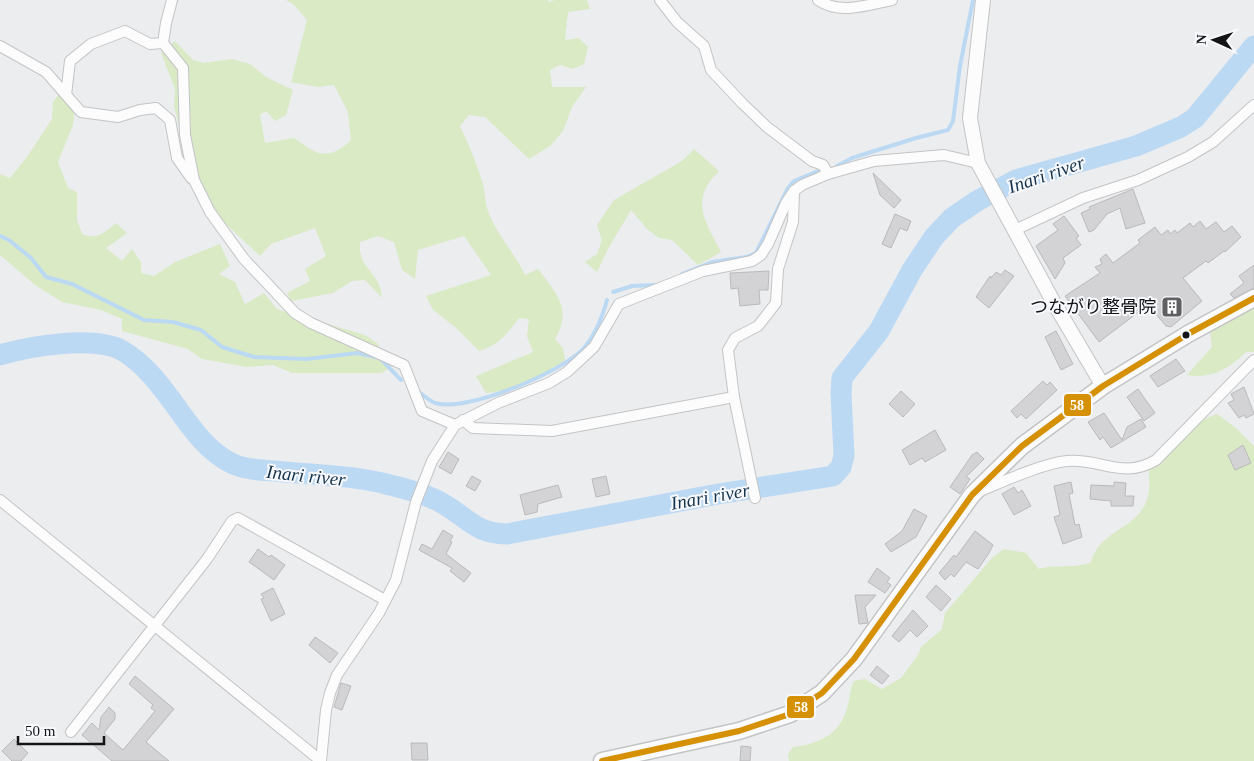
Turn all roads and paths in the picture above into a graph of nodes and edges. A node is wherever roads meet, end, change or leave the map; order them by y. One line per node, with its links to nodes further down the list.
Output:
1 (172, 0): 6 (street)
2 (660, 0): 11 (street)
3 (818, 0): 4 (street)
4 (892, 0)
5 (983, 0): 10 (main road)
6 (163, 43): 8 (street); 12 (street)
7 (0, 46): 8 (street)
8 (66, 95): 12 (street)
9 (1254, 105): 14 (street)
10 (978, 163): 11 (street); 14 (main road)
11 (828, 174): 13 (street)
12 (195, 182): 19 (street)
13 (794, 191): 18 (street); 19 (street)
14 (1015, 230): 17 (main road)
15 (1254, 298): 17 (main road)
16 (1254, 360): 20 (street)
17 (1103, 386): 20 (main road)
18 (734, 397): 19 (street); 21 (street)
19 (459, 423): 23 (street)
20 (972, 495): 27 (main road)
21 (755, 498)
22 (0, 500): 24 (street)
23 (385, 600): 24 (street); 26 (street)
24 (153, 626): 25 (street); 26 (street)
25 (71, 732)
26 (321, 761)
27 (602, 761)

